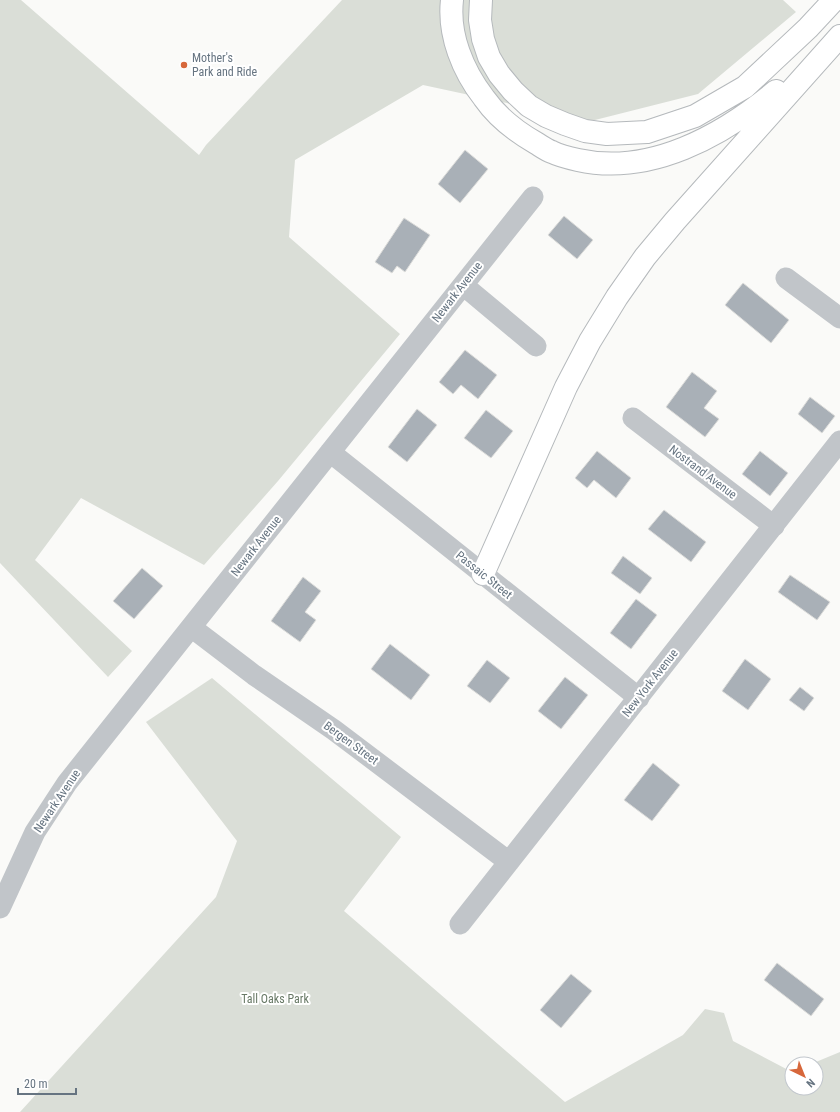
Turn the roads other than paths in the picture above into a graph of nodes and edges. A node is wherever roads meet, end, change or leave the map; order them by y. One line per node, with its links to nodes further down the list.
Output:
1 (452, 0): 4 (highway)
2 (481, 0): 3 (highway)
3 (834, 0)
4 (834, 42): 14 (highway)
5 (533, 197): 7 (street, Newark Avenue)
6 (786, 278): 8 (street)
7 (463, 285): 9 (street); 12 (street, Newark Avenue)
8 (840, 318)
9 (536, 346)
10 (633, 418): 13 (street, Nostrand Avenue)
11 (840, 441): 13 (street, New York Avenue)
12 (330, 452): 14 (street, Passaic Street); 15 (street, Newark Avenue)
13 (774, 526): 16 (street, New York Avenue)
14 (484, 574): 16 (street, Passaic Street)
15 (191, 627): 17 (street, Bergen Street); 18 (street, Newark Avenue)
16 (638, 698): 17 (street, New York Avenue)
17 (509, 862): 19 (street, New York Avenue)
18 (0, 908)
19 (460, 924)

